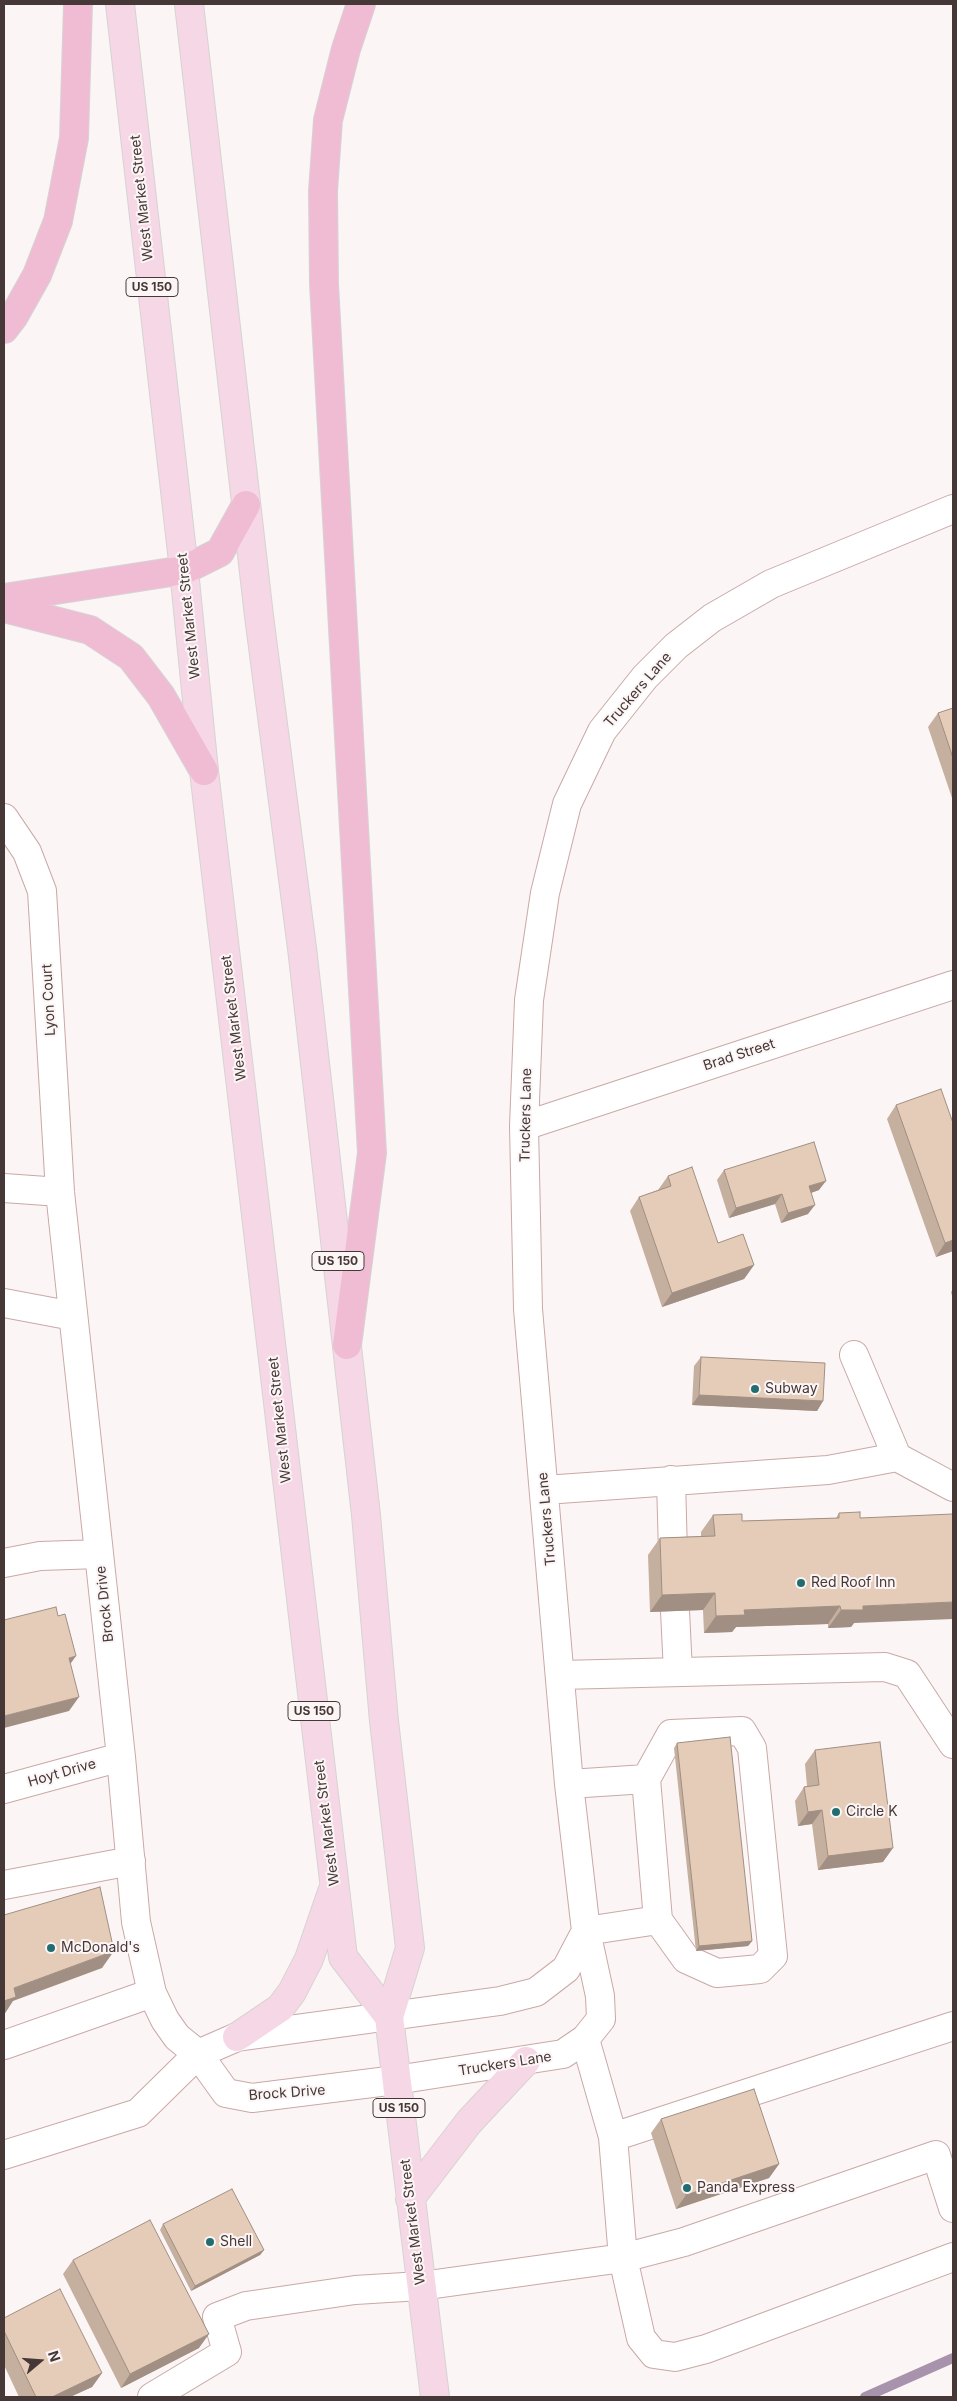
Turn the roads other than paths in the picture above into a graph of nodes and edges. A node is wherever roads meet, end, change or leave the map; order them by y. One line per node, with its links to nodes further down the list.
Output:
1 (78, 4): 5 (highway)
2 (120, 4): 8 (main road, West Market Street / US 150)
3 (189, 4): 6 (main road, West Market Street / US 150)
4 (361, 4): 19 (highway)
5 (4, 329)
6 (246, 505): 8 (highway); 19 (main road, West Market Street / US 150)
7 (953, 509): 14 (street, Truckers Lane)
8 (184, 570): 9 (highway); 11 (main road, West Market Street / US 150)
9 (4, 598)
10 (4, 608): 11 (highway)
11 (204, 770): 38 (main road, West Market Street / US 150)
12 (4, 818): 16 (street, Lyon Court)
13 (953, 985): 14 (street, Brad Street)
14 (524, 1126): 24 (street, Truckers Lane)
15 (4, 1188): 16 (street)
16 (60, 1192): 18 (street, Brock Drive)
17 (4, 1303): 18 (street)
18 (73, 1316): 25 (street, Brock Drive)
19 (348, 1345): 42 (main road, West Market Street / US 150)
20 (854, 1355): 21 (street)
21 (897, 1457): 22 (street); 23 (street)
22 (671, 1480): 24 (street); 26 (street)
23 (953, 1487)
24 (545, 1490): 30 (street, Truckers Lane)
25 (99, 1554): 27 (street); 32 (street, Brock Drive)
26 (673, 1554)
27 (4, 1563)
28 (675, 1611): 29 (street)
29 (678, 1672): 30 (street); 31 (street)
30 (560, 1674): 34 (street, Truckers Lane)
31 (953, 1744)
32 (121, 1757): 35 (street, Hoyt Drive); 36 (street, Brock Drive)
33 (646, 1779): 34 (street); 39 (street); 39 (street)
34 (570, 1784): 40 (street, Truckers Lane)
35 (4, 1789)
36 (131, 1861): 37 (street); 41 (street, Brock Drive)
37 (4, 1886)
38 (335, 1886): 42 (main road, West Market Street / US 150); 44 (main road)
39 (658, 1920): 40 (street)
40 (586, 1931): 42 (street); 45 (street, Truckers Lane)
41 (152, 1993): 46 (street); 47 (street, Brock Drive)
42 (389, 2017): 44 (street); 49 (main road, West Market Street / US 150)
43 (953, 2026): 50 (street)
44 (237, 2037): 47 (street)
45 (585, 2039): 48 (street, Truckers Lane); 50 (street)
46 (4, 2045)
47 (198, 2054): 49 (street, Brock Drive); 51 (street)
48 (526, 2061): 49 (street, Truckers Lane); 52 (main road)
49 (396, 2080): 52 (main road, West Market Street / US 150)
50 (613, 2137): 55 (street)
51 (4, 2156)
52 (410, 2199): 56 (main road, West Market Street / US 150)
53 (953, 2208): 55 (street)
54 (953, 2257): 55 (street)
55 (623, 2258): 56 (street)
56 (421, 2286): 57 (street); 58 (main road, West Market Street / US 150)
57 (152, 2397)
58 (435, 2397)

